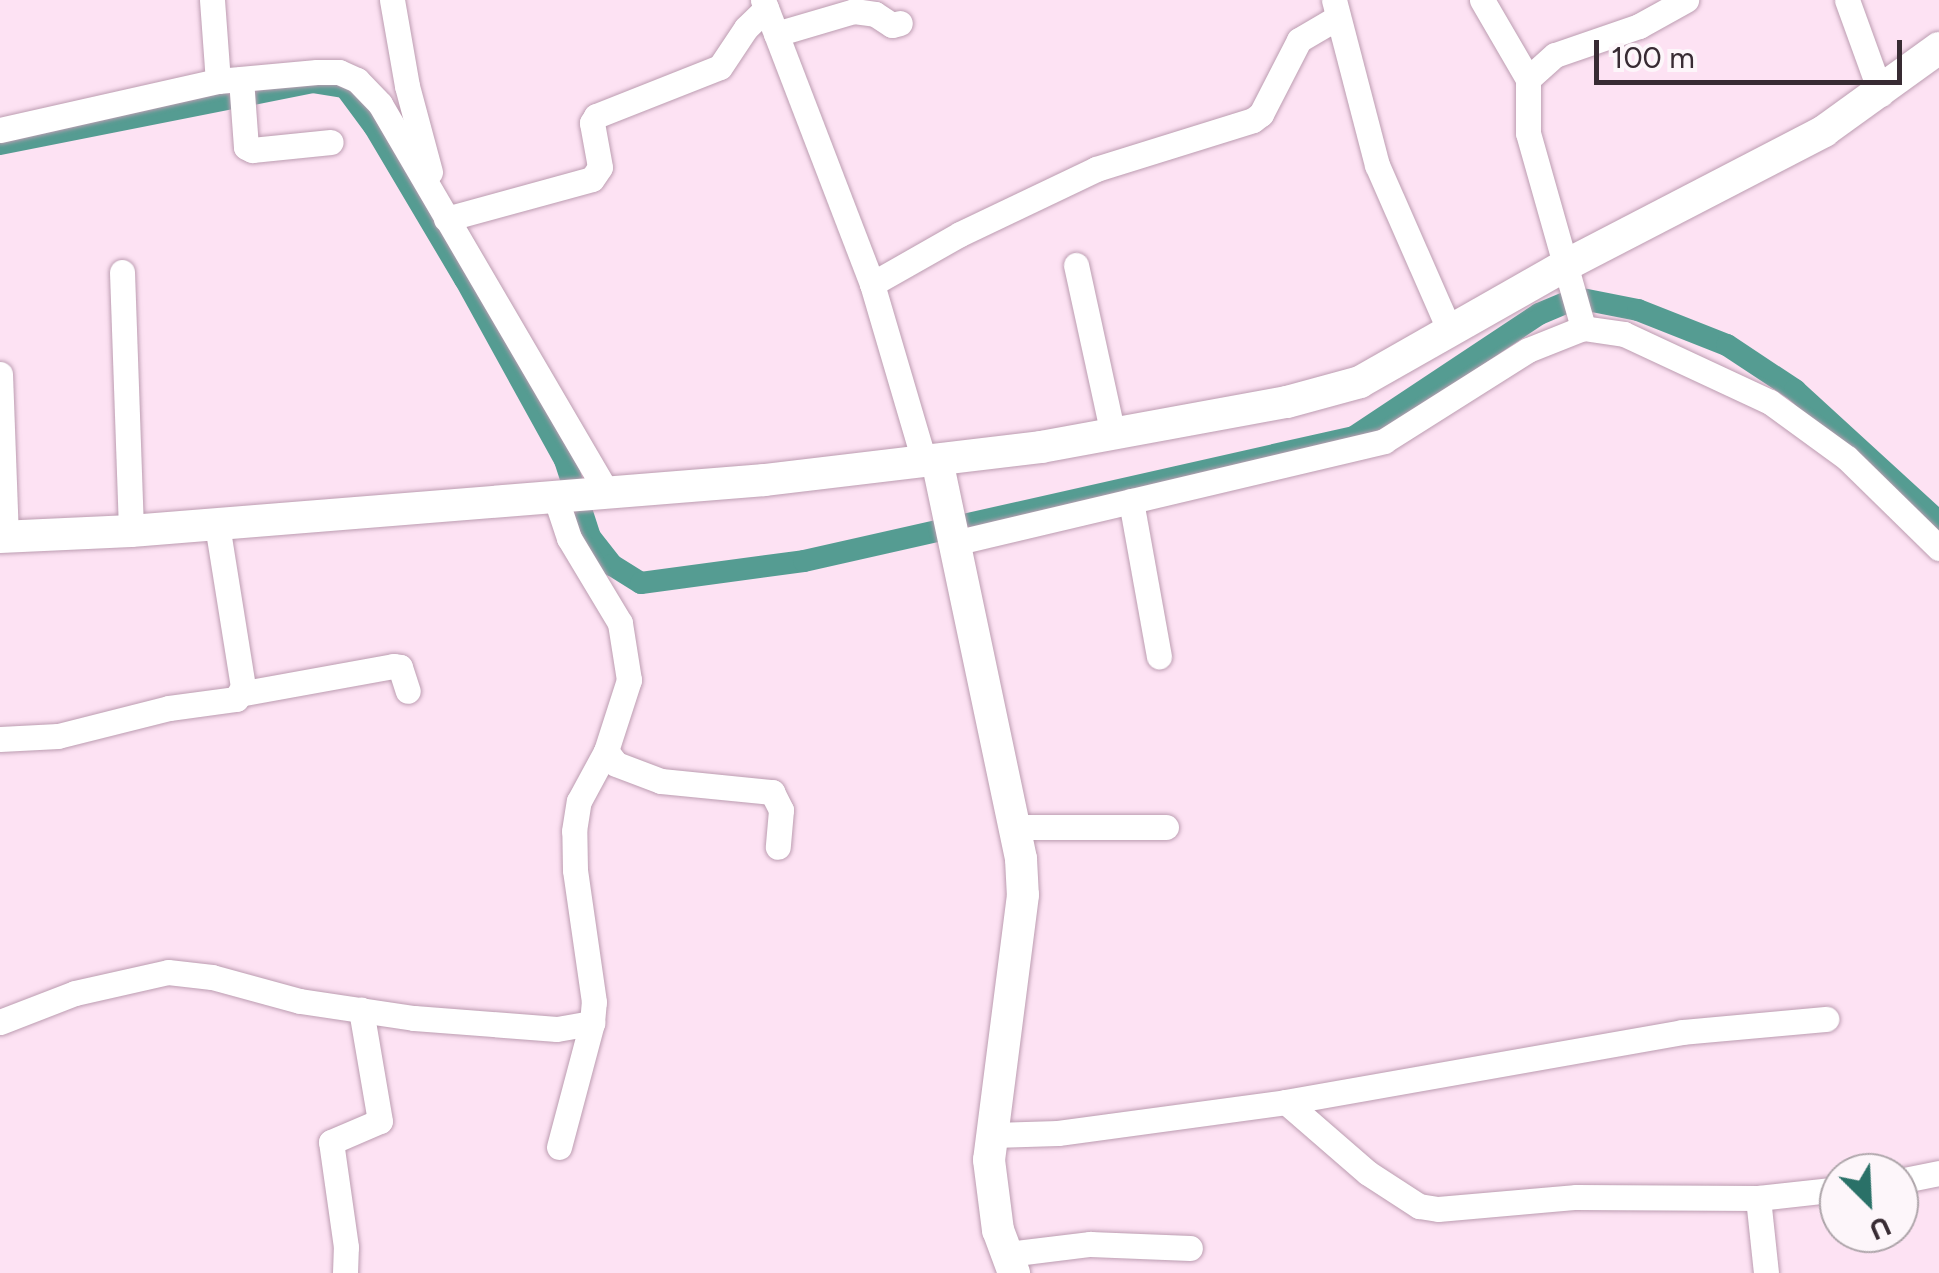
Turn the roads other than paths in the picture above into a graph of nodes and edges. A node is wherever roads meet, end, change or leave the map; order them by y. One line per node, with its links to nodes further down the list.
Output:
1 (212, 0): 13 (street)
2 (392, 0): 12 (street)
3 (1482, 0): 11 (street)
4 (1686, 0): 11 (street)
5 (1847, 0): 14 (street)
6 (765, 4): 9 (street); 18 (street)
7 (1337, 5): 22 (street); 24 (street)
8 (900, 23): 9 (street)
9 (776, 34): 22 (street)
10 (1939, 48): 14 (main road)
11 (1528, 79): 21 (street)
12 (407, 86): 15 (street); 18 (street)
13 (235, 87): 15 (street); 16 (street); 17 (street)
14 (1881, 94): 21 (main road)
15 (380, 104): 18 (street)
16 (0, 130)
17 (332, 142)
18 (442, 212): 28 (street)
19 (1076, 265): 26 (street)
20 (122, 272): 32 (street)
21 (1569, 274): 23 (street); 24 (main road)
22 (872, 284): 27 (street)
23 (1581, 321): 29 (street); 34 (street)
24 (1450, 332): 26 (main road)
25 (0, 374): 33 (street)
26 (1113, 434): 27 (main road)
27 (931, 460): 28 (main road); 31 (main road)
28 (582, 496): 30 (main road); 39 (street)
29 (1131, 501): 31 (street); 35 (street)
30 (216, 524): 32 (main road); 36 (street)
31 (951, 529): 40 (main road)
32 (132, 531): 33 (main road)
33 (3, 537)
34 (1939, 548)
35 (1160, 656)
36 (240, 684): 37 (street); 38 (street)
37 (408, 690)
38 (0, 738)
39 (606, 751): 42 (street); 46 (street)
40 (1014, 827): 41 (street); 48 (main road)
41 (1166, 827)
42 (778, 847)
43 (361, 1010): 45 (street); 46 (street); 54 (street)
44 (1826, 1019): 47 (street)
45 (0, 1022)
46 (592, 1022): 49 (street)
47 (1286, 1102): 48 (street); 51 (street)
48 (993, 1135): 53 (main road)
49 (559, 1147)
50 (1819, 1191): 51 (street)
51 (1758, 1198): 55 (street)
52 (1190, 1248): 53 (street)
53 (1011, 1263)
54 (345, 1273)
55 (1766, 1273)

